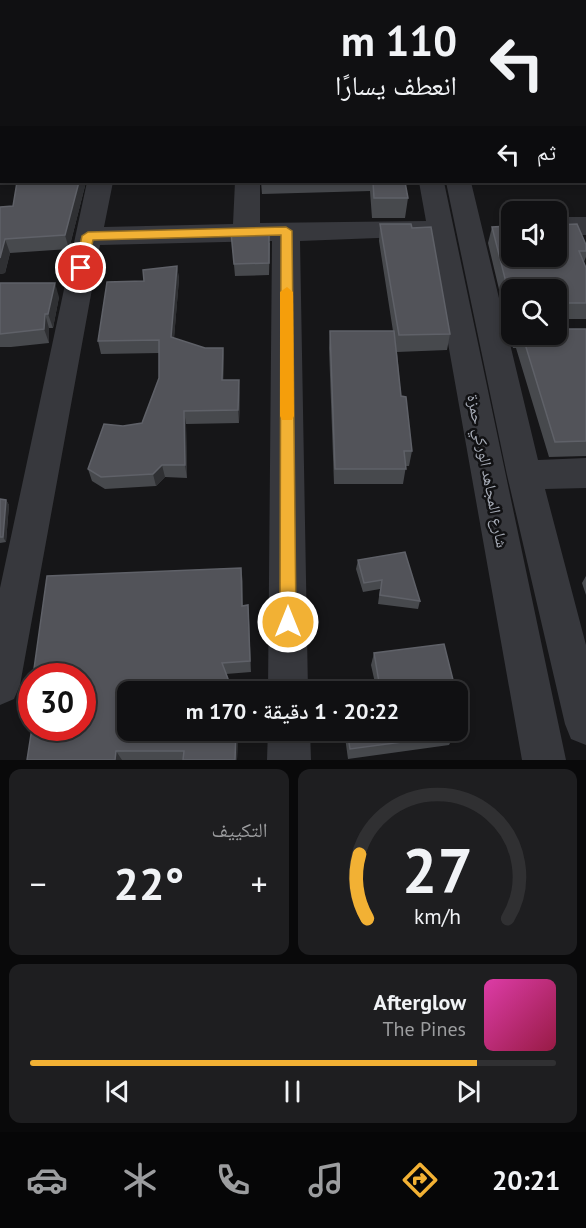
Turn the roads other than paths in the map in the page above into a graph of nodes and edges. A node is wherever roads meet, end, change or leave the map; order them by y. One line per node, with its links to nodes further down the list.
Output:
1 (100, 183): 10 (street)
2 (247, 183): 8 (street)
3 (433, 183): 7 (street, شارع المجاهد الوركي حمزة)
4 (458, 183): 7 (street, شارع المجاهد الوركي حمزة)
5 (567, 226): 6 (street)
6 (586, 226)
7 (467, 228): 9 (street); 11 (street, شارع المجاهد الوركي حمزة); 20 (street, شارع المجاهد الوركي حمزة)
8 (246, 231): 9 (street); 10 (street)
9 (286, 231): 15 (street)
10 (88, 236): 16 (street)
11 (501, 330)
12 (504, 345): 14 (street, شارع المجاهد الوركي حمزة)
13 (586, 473): 14 (street)
14 (524, 475): 17 (street, شارع المجاهد الوركي حمزة)
15 (288, 681)
16 (0, 685)
17 (586, 724)
18 (288, 741): 19 (street)
19 (289, 760)
20 (544, 760)

